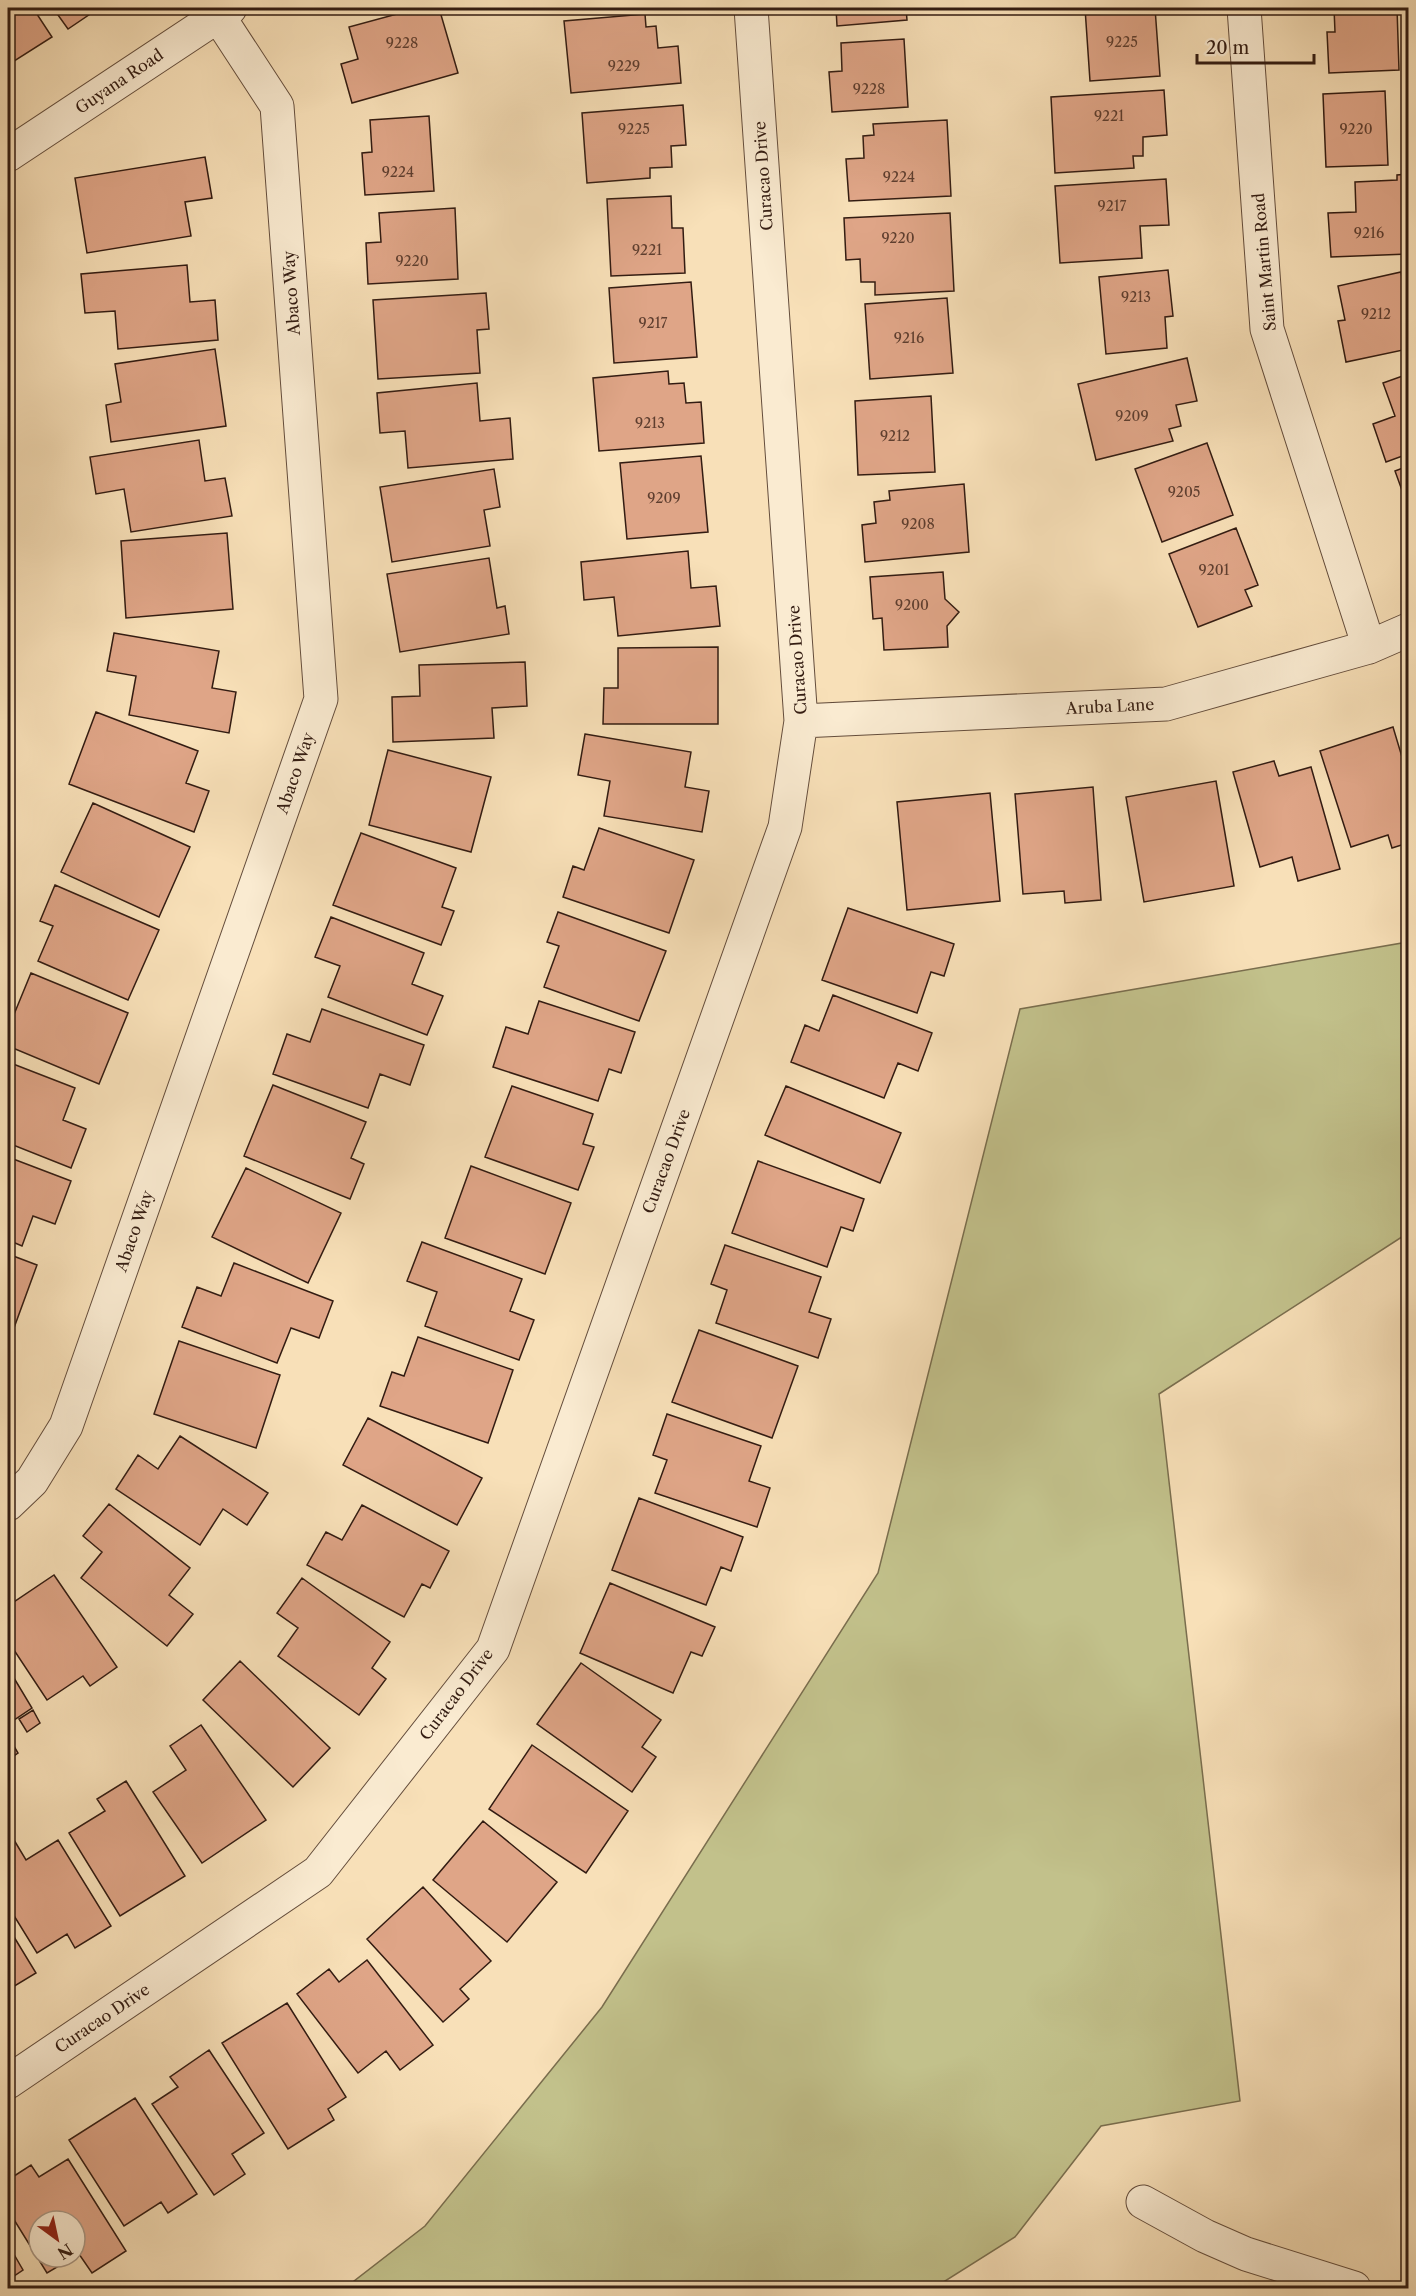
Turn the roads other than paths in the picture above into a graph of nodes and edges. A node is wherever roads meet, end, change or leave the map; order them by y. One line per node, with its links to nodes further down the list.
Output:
1 (751, 8): 7 (street, Curacao Drive)
2 (1244, 8): 6 (street, Saint Martin Road)
3 (220, 10): 4 (street, Guyana Road); 8 (street, Abaco Way)
4 (8, 155)
5 (1408, 630): 6 (street, Aruba Lane)
6 (1369, 647): 7 (street, Aruba Lane)
7 (801, 721): 9 (street, Curacao Drive)
8 (8, 1504)
9 (8, 2082)
10 (1143, 2202): 11 (street)
11 (1354, 2289)

